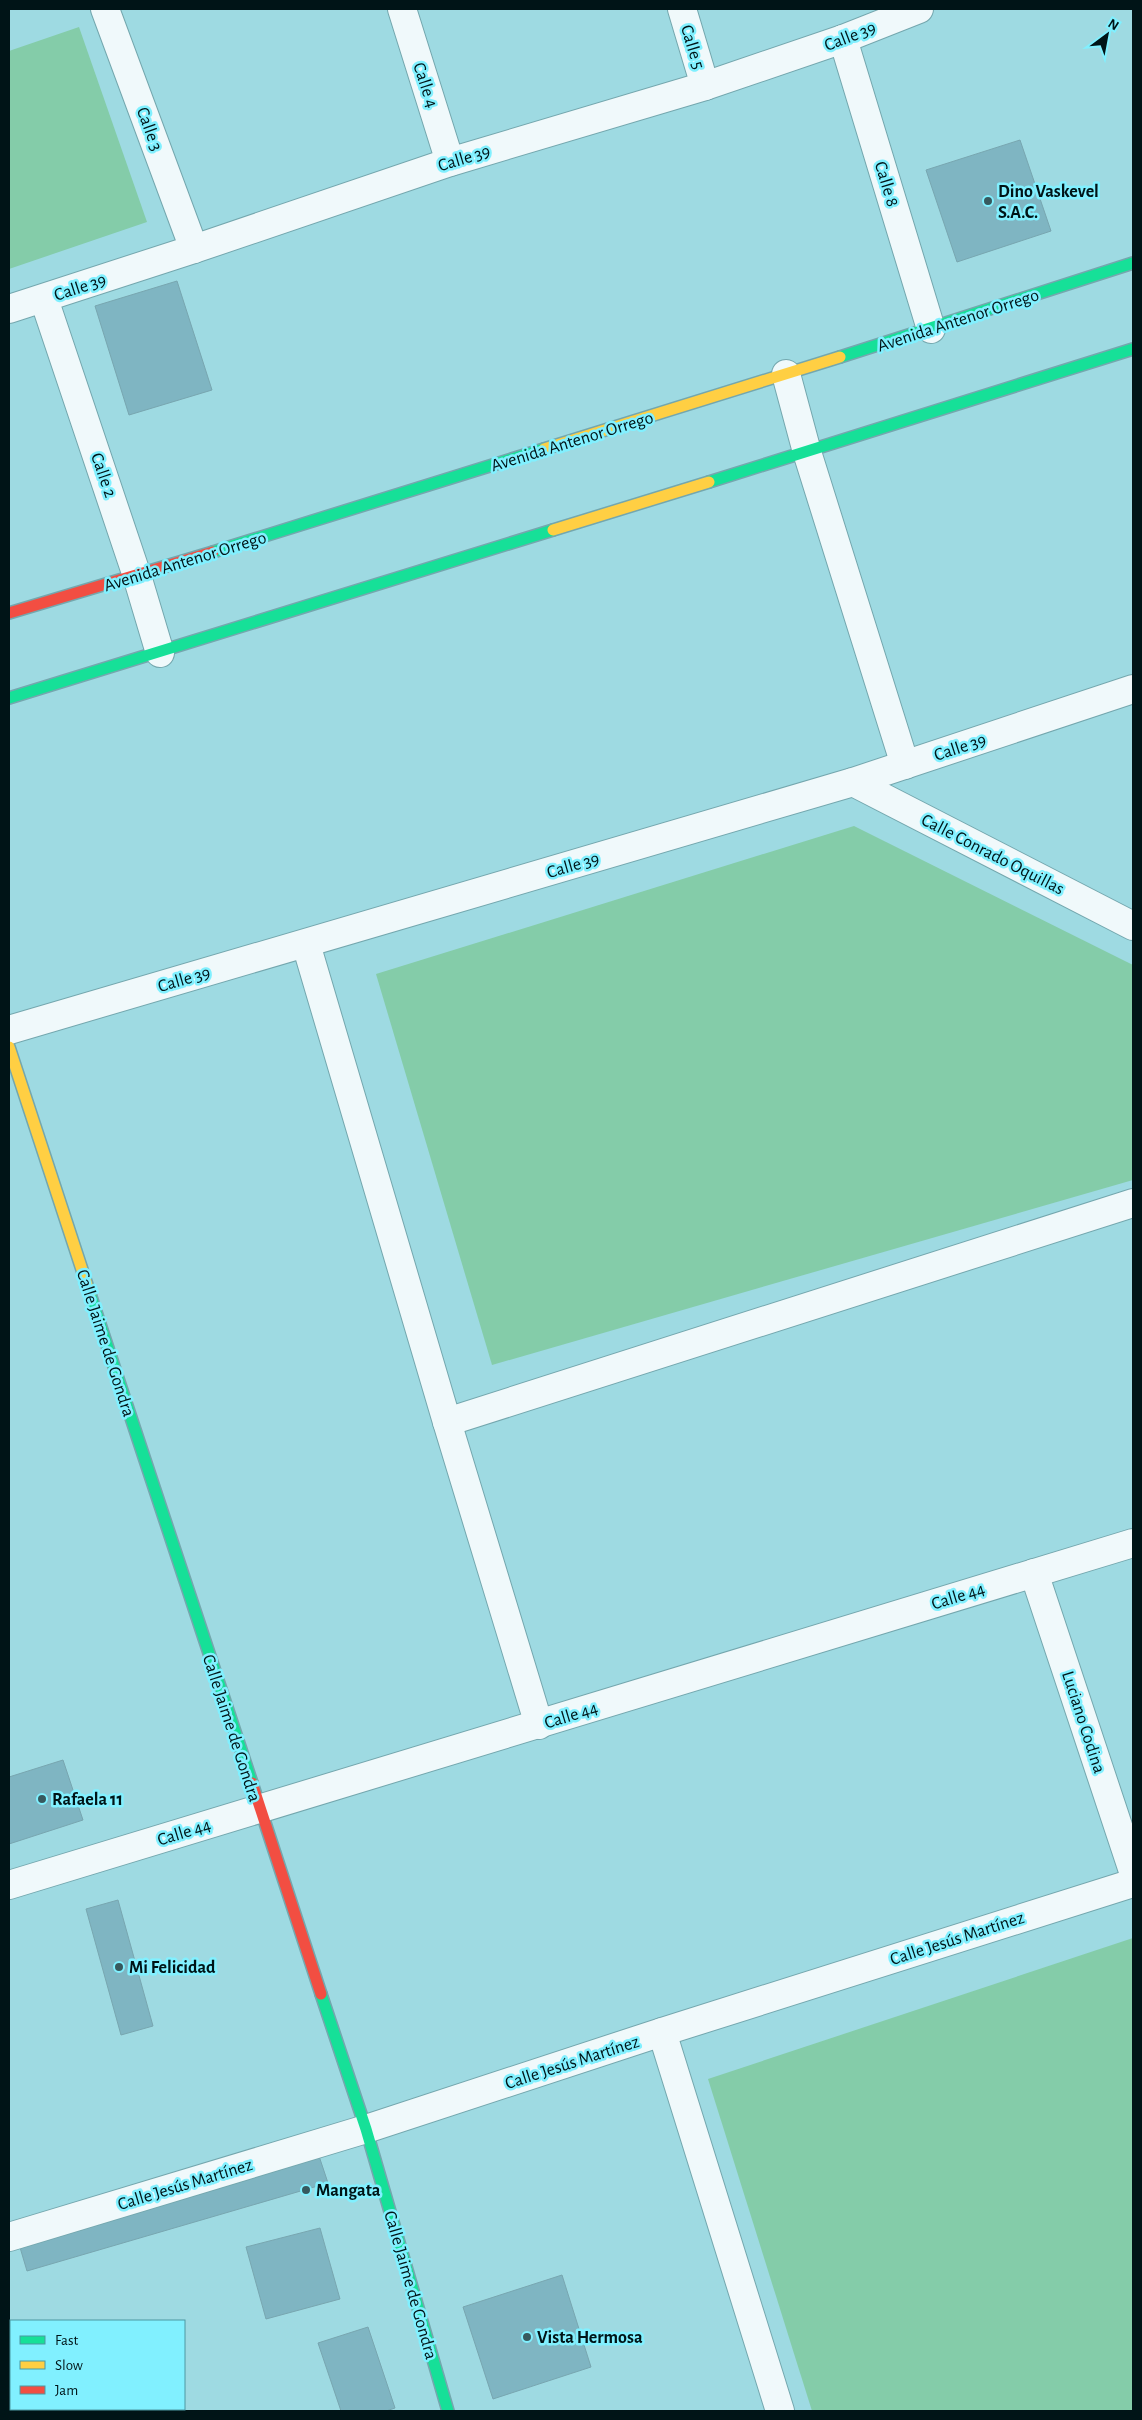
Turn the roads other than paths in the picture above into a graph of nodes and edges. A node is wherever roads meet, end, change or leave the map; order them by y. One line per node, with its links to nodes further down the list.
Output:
1 (105, 9): 8 (street, Calle 3)
2 (402, 9): 7 (street, Calle 4)
3 (682, 9): 6 (street, Calle 5)
4 (919, 9): 5 (street, Calle 39)
5 (843, 39): 6 (street, Calle 39); 12 (street, Calle 8)
6 (705, 86): 7 (street, Calle 39)
7 (450, 162): 8 (street, Calle 39)
8 (194, 249): 10 (street, Calle 39)
9 (1133, 263): 12 (street, Avenida Antenor Orrego)
10 (44, 299): 11 (street, Calle 39); 16 (street, Calle 2)
11 (9, 309)
12 (931, 329): 14 (street, Avenida Antenor Orrego)
13 (1133, 349): 15 (street)
14 (786, 374): 15 (street); 16 (street, Avenida Antenor Orrego)
15 (807, 452): 18 (street); 21 (street)
16 (137, 576): 17 (street, Avenida Antenor Orrego); 18 (street, Calle 2)
17 (9, 613)
18 (160, 652): 20 (street)
19 (1133, 689): 21 (street, Calle 39)
20 (9, 698)
21 (905, 765): 22 (street, Calle 39)
22 (853, 782): 23 (street, Calle Conrado Oquillas); 24 (street, Calle 39)
23 (1133, 926)
24 (306, 944): 25 (street, Calle 39); 28 (street)
25 (9, 1030)
26 (9, 1047): 32 (street, Calle Jaime de Gondra)
27 (1133, 1203): 28 (street)
28 (447, 1422): 31 (street)
29 (1133, 1543): 30 (street, Calle 44)
30 (1034, 1573): 31 (street, Calle 44); 33 (street, Luciano Codina)
31 (539, 1725): 32 (street, Calle 44)
32 (259, 1810): 35 (street, Calle 44); 37 (street, Calle Jaime de Gondra)
33 (1133, 1871)
34 (1133, 1883): 36 (street, Calle Jesús Martínez)
35 (9, 1886)
36 (662, 2032): 37 (street, Calle Jesús Martínez); 40 (street)
37 (366, 2130): 38 (street, Calle Jesús Martínez); 39 (street, Calle Jaime de Gondra)
38 (9, 2238)
39 (448, 2411)
40 (780, 2411)

